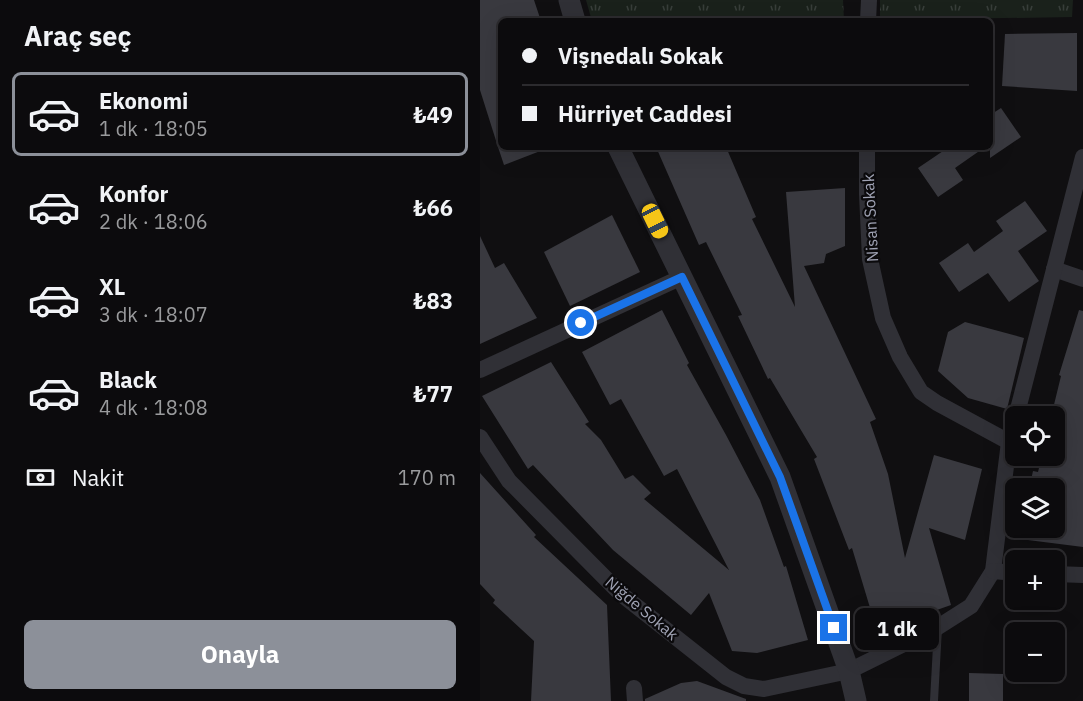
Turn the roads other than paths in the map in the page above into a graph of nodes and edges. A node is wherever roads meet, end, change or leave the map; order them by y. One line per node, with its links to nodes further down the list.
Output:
1 (569, 0): 3 (street)
2 (869, 0): 4 (street)
3 (574, 18)
4 (868, 18)
5 (619, 150): 9 (street)
6 (867, 150): 14 (street, Nisan Sokak)
7 (1083, 157): 8 (street)
8 (1054, 269): 10 (street); 12 (street)
9 (682, 277): 11 (street); 21 (street)
10 (1083, 279)
11 (480, 370)
12 (1019, 406)
13 (480, 437): 21 (street, Niğde Sokak)
14 (1005, 440)
15 (1006, 466): 16 (street)
16 (993, 571): 17 (street); 20 (street, Niğde Sokak)
17 (1005, 572)
18 (1065, 574): 19 (street)
19 (1083, 575)
20 (938, 627): 21 (street, Niğde Sokak); 23 (lane)
21 (849, 671): 22 (street)
22 (856, 701)
23 (934, 701)

